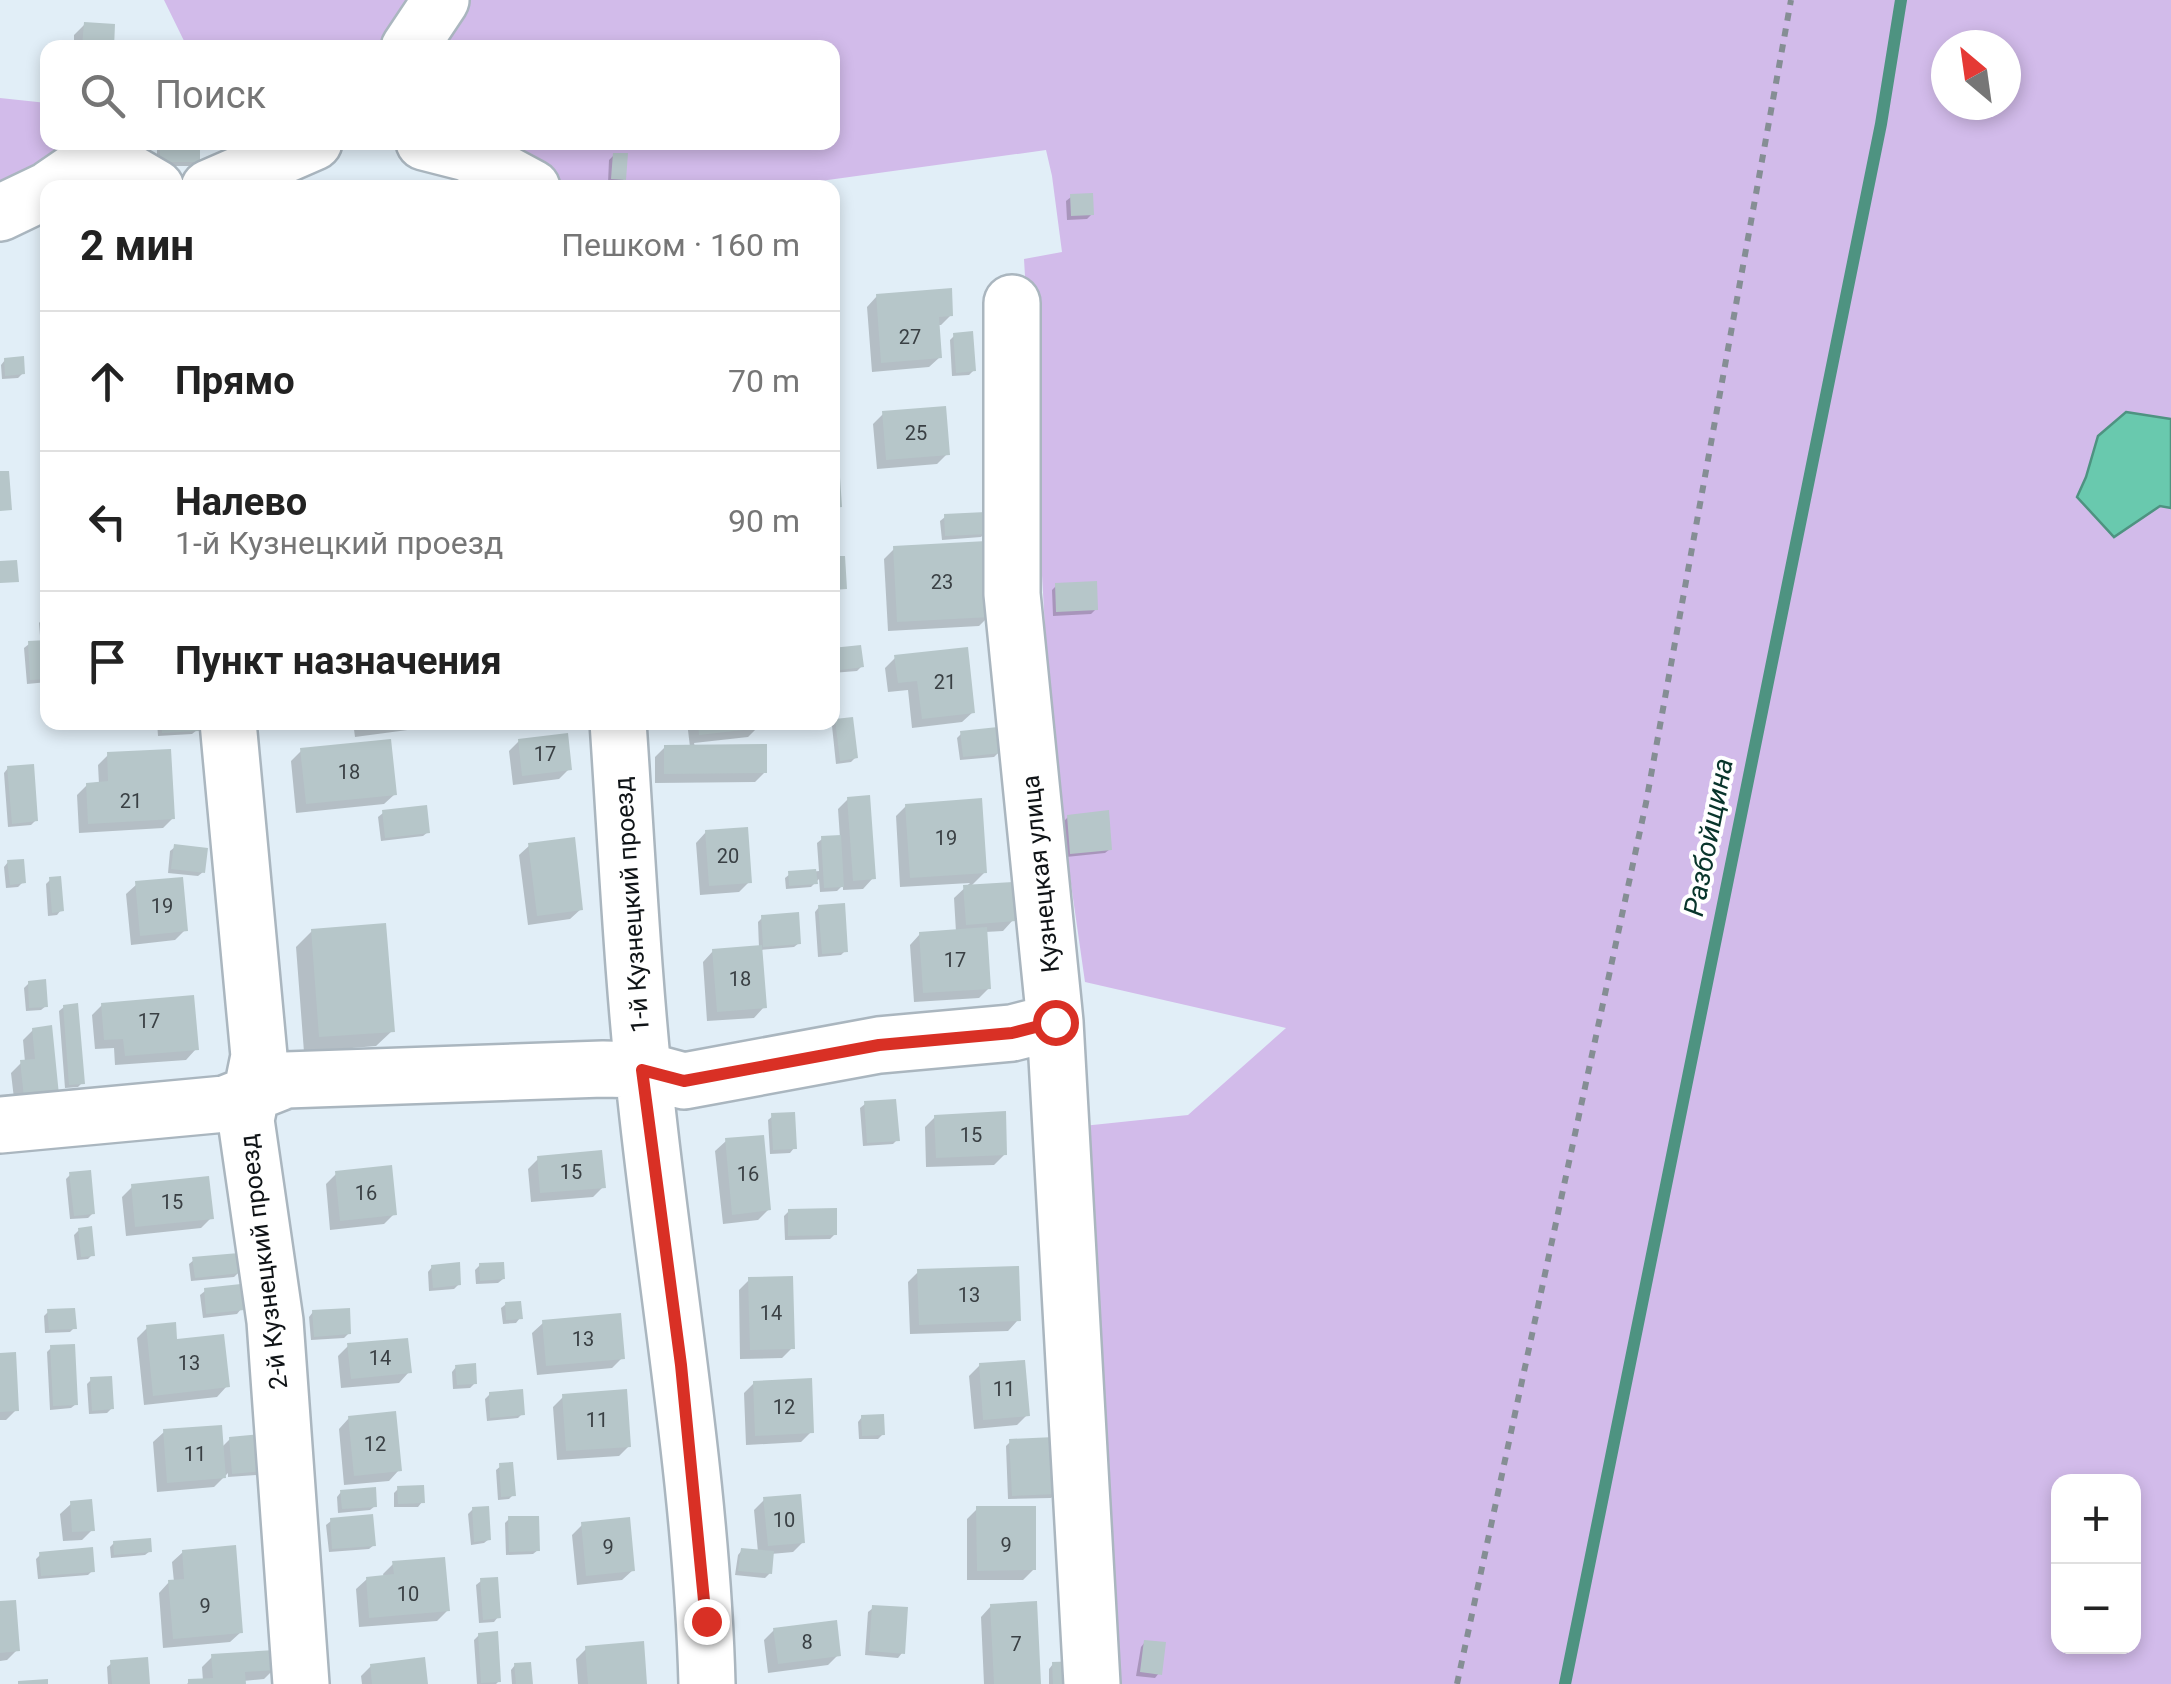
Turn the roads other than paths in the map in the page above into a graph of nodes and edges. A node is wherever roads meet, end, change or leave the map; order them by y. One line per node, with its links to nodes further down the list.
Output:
1 (441, 0): 2 (street)
2 (414, 40)
3 (296, 150): 7 (street)
4 (453, 150): 8 (street)
5 (61, 180): 6 (street)
6 (142, 180)
7 (227, 180)
8 (517, 180)
9 (40, 193): 10 (street)
10 (0, 213)
11 (1012, 303): 14 (street, Кузнецкая улица)
12 (229, 730): 16 (street, 2-й Кузнецкий проезд)
13 (619, 730): 15 (street, 1-й Кузнецкий проезд)
14 (1055, 1022): 15 (street); 20 (street, Кузнецкая улица)
15 (642, 1070): 16 (street); 19 (street, 1-й Кузнецкий проезд)
16 (253, 1094): 17 (street); 18 (street, 2-й Кузнецкий проезд)
17 (0, 1125)
18 (301, 1684)
19 (707, 1684)
20 (1092, 1684)

